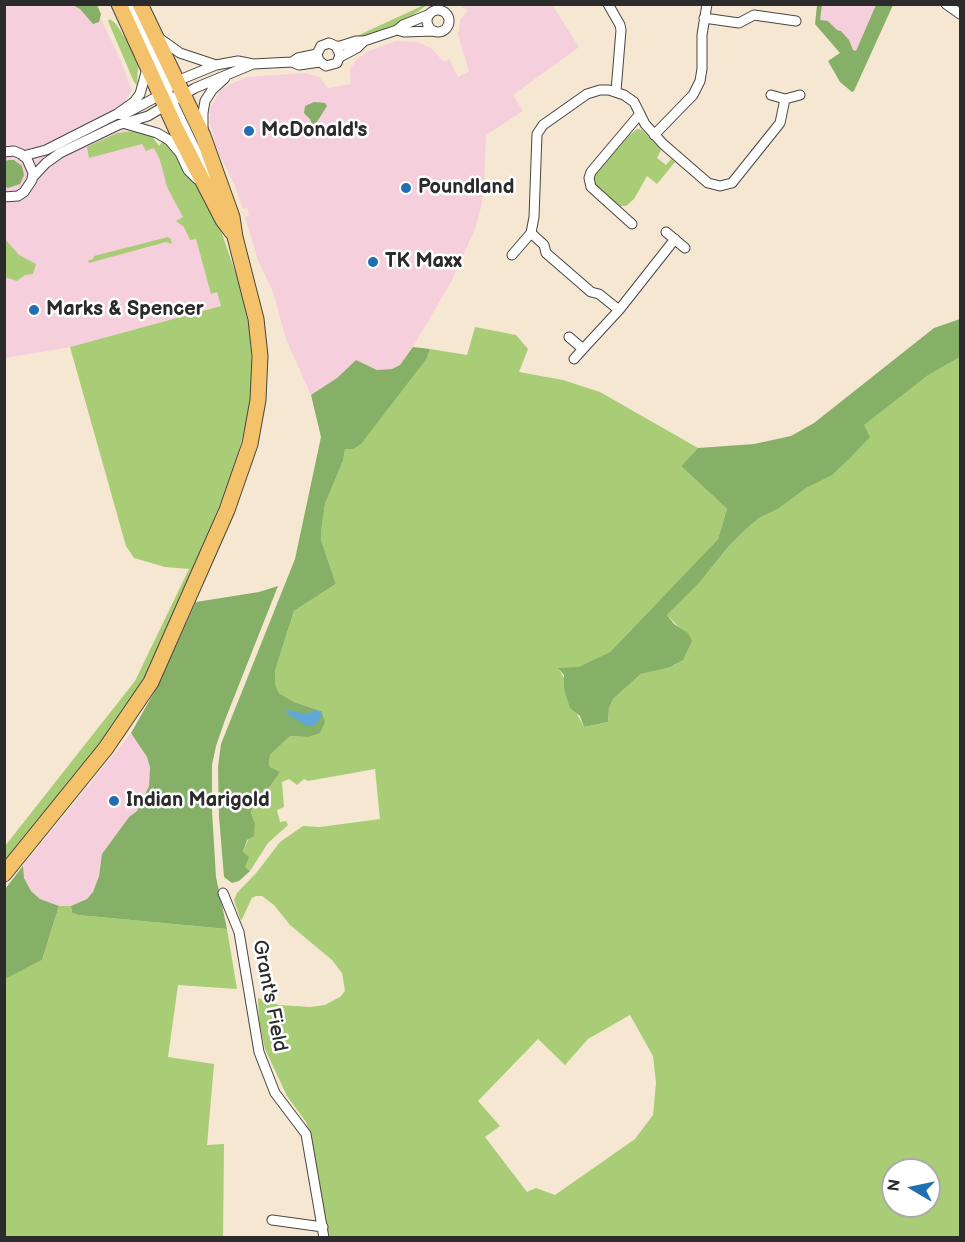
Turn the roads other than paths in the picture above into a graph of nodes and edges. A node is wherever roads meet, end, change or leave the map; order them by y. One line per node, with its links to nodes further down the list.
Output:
1 (119, 4): 20 (main road)
2 (131, 4): 23 (street)
3 (140, 4): 13 (main road)
4 (608, 4): 22 (street)
5 (707, 4): 9 (street)
6 (946, 4): 8 (street)
7 (430, 14): 11 (street); 12 (street); 12 (street)
8 (960, 14)
9 (704, 18): 10 (street); 30 (street)
10 (796, 21)
11 (397, 30): 12 (street); 14 (street)
12 (433, 31)
13 (153, 32): 19 (street); 23 (main road)
14 (364, 41): 15 (street); 16 (street)
15 (337, 47): 16 (street); 17 (street)
16 (340, 57): 17 (street)
17 (319, 58): 18 (street)
18 (253, 64): 19 (street); 21 (street)
19 (216, 65): 23 (street)
20 (147, 69): 23 (main road); 27 (street)
21 (231, 72): 23 (street); 31 (street)
22 (616, 91): 28 (street); 40 (street)
23 (171, 94): 27 (street); 29 (street); 31 (main road); 35 (main road); 37 (street)
24 (771, 95): 26 (street)
25 (800, 95): 26 (street)
26 (785, 99): 30 (street)
27 (117, 114): 33 (street)
28 (639, 115): 30 (street); 38 (street)
29 (124, 124): 34 (street); 35 (street)
30 (654, 135)
31 (203, 136): 41 (main road)
32 (4, 152): 33 (street)
33 (23, 156): 34 (street)
34 (32, 178): 36 (street)
35 (204, 186): 37 (main road)
36 (4, 196)
37 (223, 220): 41 (main road)
38 (632, 224)
39 (666, 232): 42 (street)
40 (531, 233): 44 (street); 45 (street)
41 (236, 237): 49 (main road)
42 (675, 239): 43 (street); 45 (street)
43 (685, 248)
44 (512, 255)
45 (619, 310): 47 (street)
46 (569, 337): 47 (street)
47 (583, 349): 48 (street)
48 (574, 359)
49 (4, 874)
50 (223, 893): 52 (street, Grant's Field)
51 (272, 1220): 52 (street)
52 (324, 1232)

